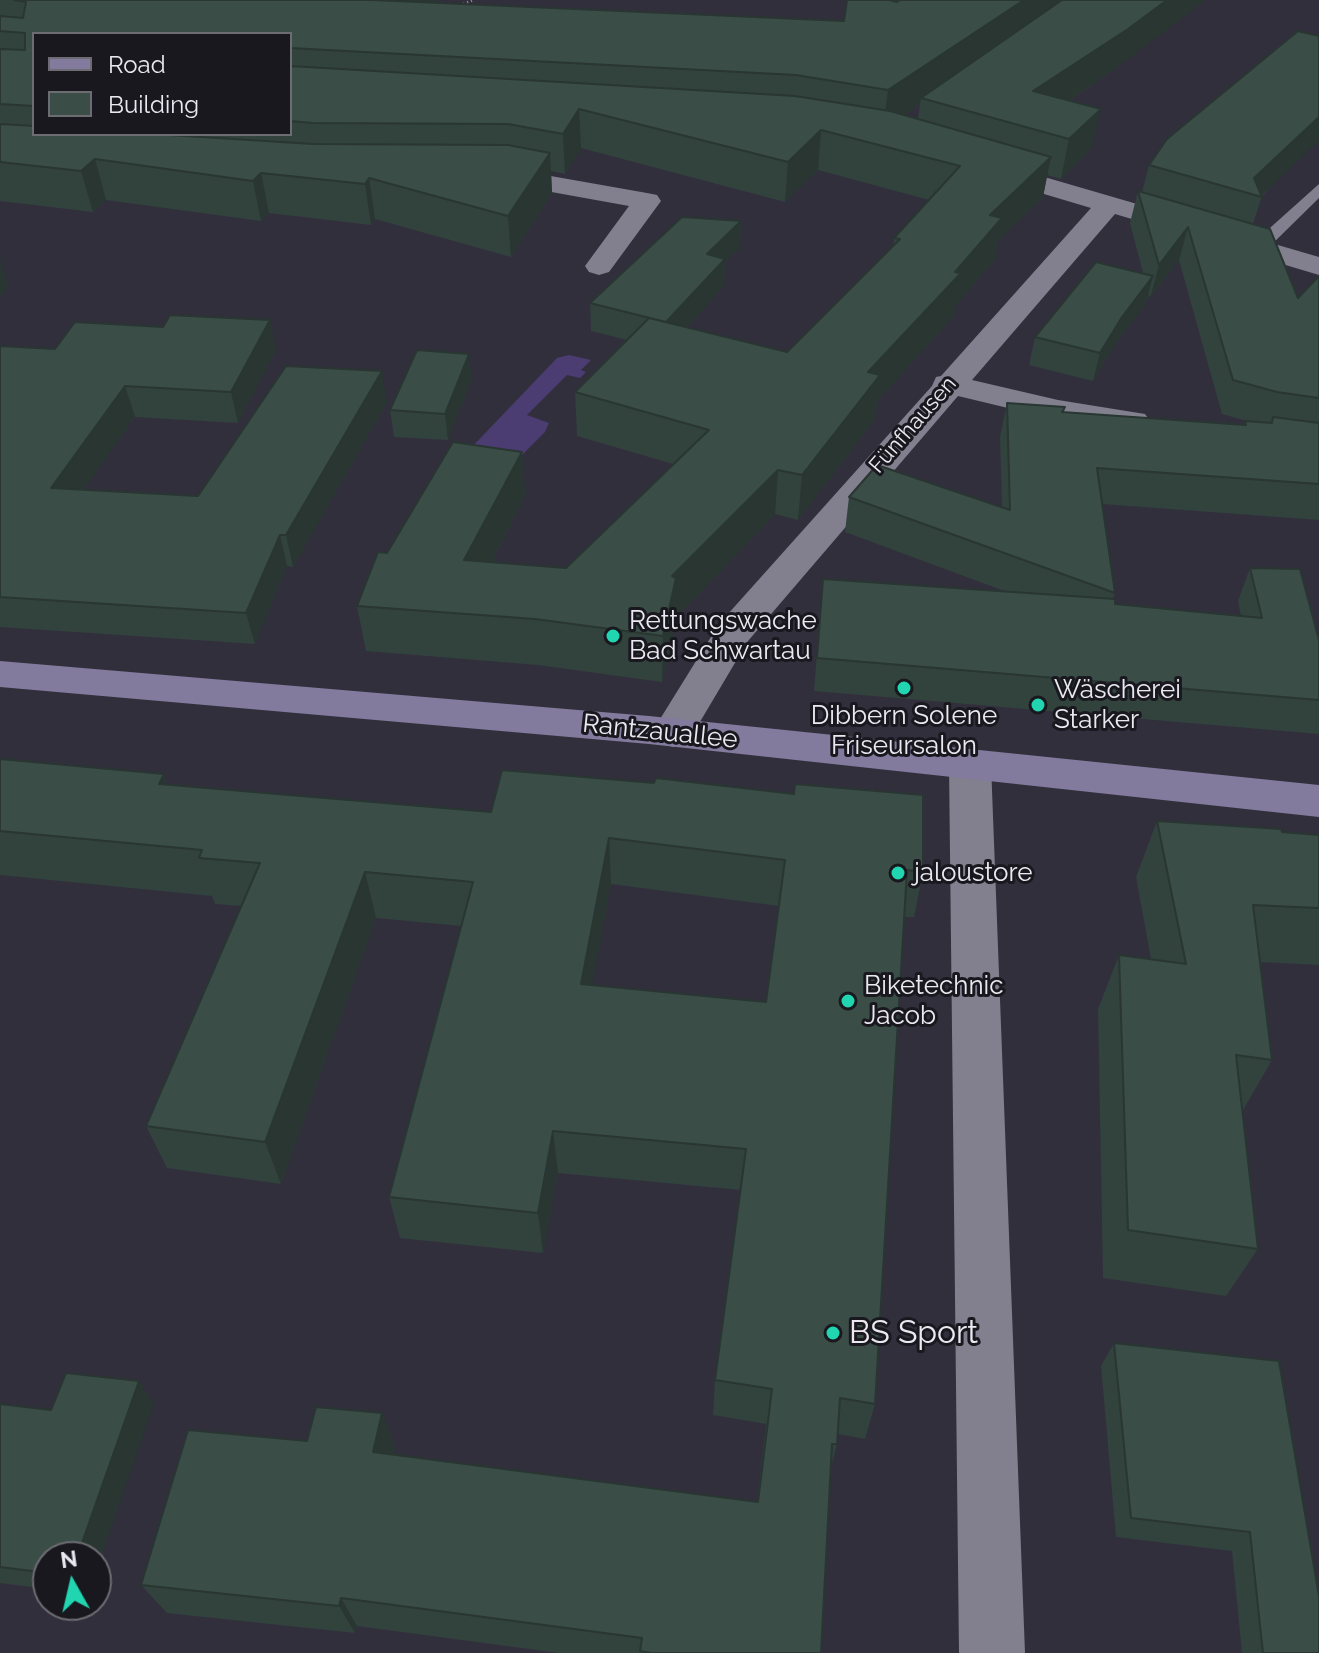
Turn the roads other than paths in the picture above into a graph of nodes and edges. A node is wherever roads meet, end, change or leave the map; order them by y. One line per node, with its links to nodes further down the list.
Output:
1 (962, 161): 4 (street)
2 (463, 174): 6 (street)
3 (1319, 189): 5 (lane)
4 (1109, 204): 5 (street); 8 (street, Fünfhausen)
5 (1258, 248): 7 (street)
6 (599, 266)
7 (1319, 266)
8 (947, 384): 9 (street); 11 (street, Fünfhausen)
9 (1166, 425)
10 (0, 674): 11 (main road, Rantzauallee)
11 (673, 732): 12 (main road, Rantzauallee)
12 (970, 764): 13 (main road, Rantzauallee); 14 (street)
13 (1319, 801)
14 (992, 1653)

